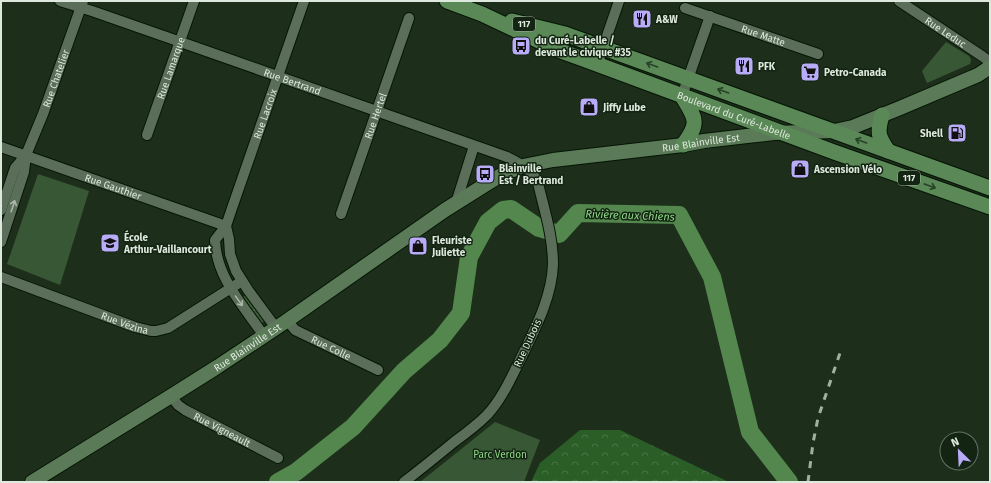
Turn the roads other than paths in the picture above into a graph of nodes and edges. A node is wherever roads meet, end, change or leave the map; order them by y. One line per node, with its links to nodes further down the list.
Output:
1 (60, 1): 7 (street, Rue Bertrand)
2 (194, 1): 12 (street, Rue Lamarque)
3 (304, 1): 17 (street, Rue Lacroix)
4 (447, 1): 9 (main road, Boulevard du Curé-Labelle / 117)
5 (619, 1): 13 (street)
6 (899, 1): 16 (street, Rue Leduc)
7 (82, 4): 12 (street, Rue Bertrand); 31 (street, Rue Chatelier)
8 (685, 8): 10 (street, Rue Matte)
9 (482, 14): 13 (main road, Boulevard du Curé-Labelle / 117); 15 (main road, Boulevard du Curé-Labelle / 117)
10 (710, 16): 14 (street, Rue Matte); 18 (street)
11 (409, 18): 20 (street, Rue Hertel)
12 (179, 42): 17 (street, Rue Bertrand); 25 (street, Rue Lamarque)
13 (603, 47): 15 (street); 18 (main road, Boulevard du Curé-Labelle / 117, one-way to 13)
14 (818, 54)
15 (597, 65): 19 (main road, Boulevard du Curé-Labelle / 117)
16 (990, 66): 22 (street, Rue Blainville Est)
17 (278, 77): 20 (street, Rue Bertrand); 38 (street, Rue Lacroix)
18 (688, 78): 19 (street); 21 (main road, Boulevard du Curé-Labelle / 117, one-way to 18)
19 (682, 96): 24 (main road, Boulevard du Curé-Labelle / 117); 26 (main road)
20 (376, 111): 27 (street, Rue Bertrand); 37 (street, Rue Hertel)
21 (790, 115): 23 (main road, Boulevard du Curé-Labelle / 117); 24 (street)
22 (882, 116): 23 (street, Rue Blainville Est); 30 (main road)
23 (834, 131): 24 (street, Rue Blainville Est); 29 (street); 30 (main road, Boulevard du Curé-Labelle / 117, one-way to 23)
24 (782, 133): 26 (street, Rue Blainville Est); 29 (main road, Boulevard du Curé-Labelle / 117)
25 (147, 136)
26 (683, 145): 32 (street, Rue Blainville Est)
27 (474, 146): 32 (street, Rue Bertrand); 34 (street)
28 (1, 147): 31 (street, Rue Gauthier)
29 (827, 149): 35 (main road, Boulevard du Curé-Labelle / 117, one-way to 35)
30 (888, 151): 33 (main road, Boulevard du Curé-Labelle / 117)
31 (26, 155): 36 (street); 38 (street, Rue Gauthier); 39 (street, one-way to 31)
32 (523, 166): 34 (street, Rue Blainville Est); 48 (street, Rue Dubois)
33 (990, 188)
34 (456, 203): 43 (street, Rue Blainville Est)
35 (990, 207)
36 (1, 210)
37 (341, 214)
38 (226, 226): 41 (street, Rue Lacroix); 42 (street, Rue Lacroix)
39 (1, 242)
40 (1, 277): 42 (street, Rue Vézina)
41 (242, 281): 42 (street, Rue Vézina); 43 (street, Rue Lacroix)
42 (230, 288): 43 (street, Rue Lacroix, one-way to 43)
43 (276, 328): 44 (street, Rue Colle); 45 (street, Rue Blainville Est)
44 (378, 370)
45 (171, 396): 46 (street, Rue Vigneault); 47 (street, Rue Blainville Est)
46 (278, 458)
47 (32, 482)
48 (404, 482)

